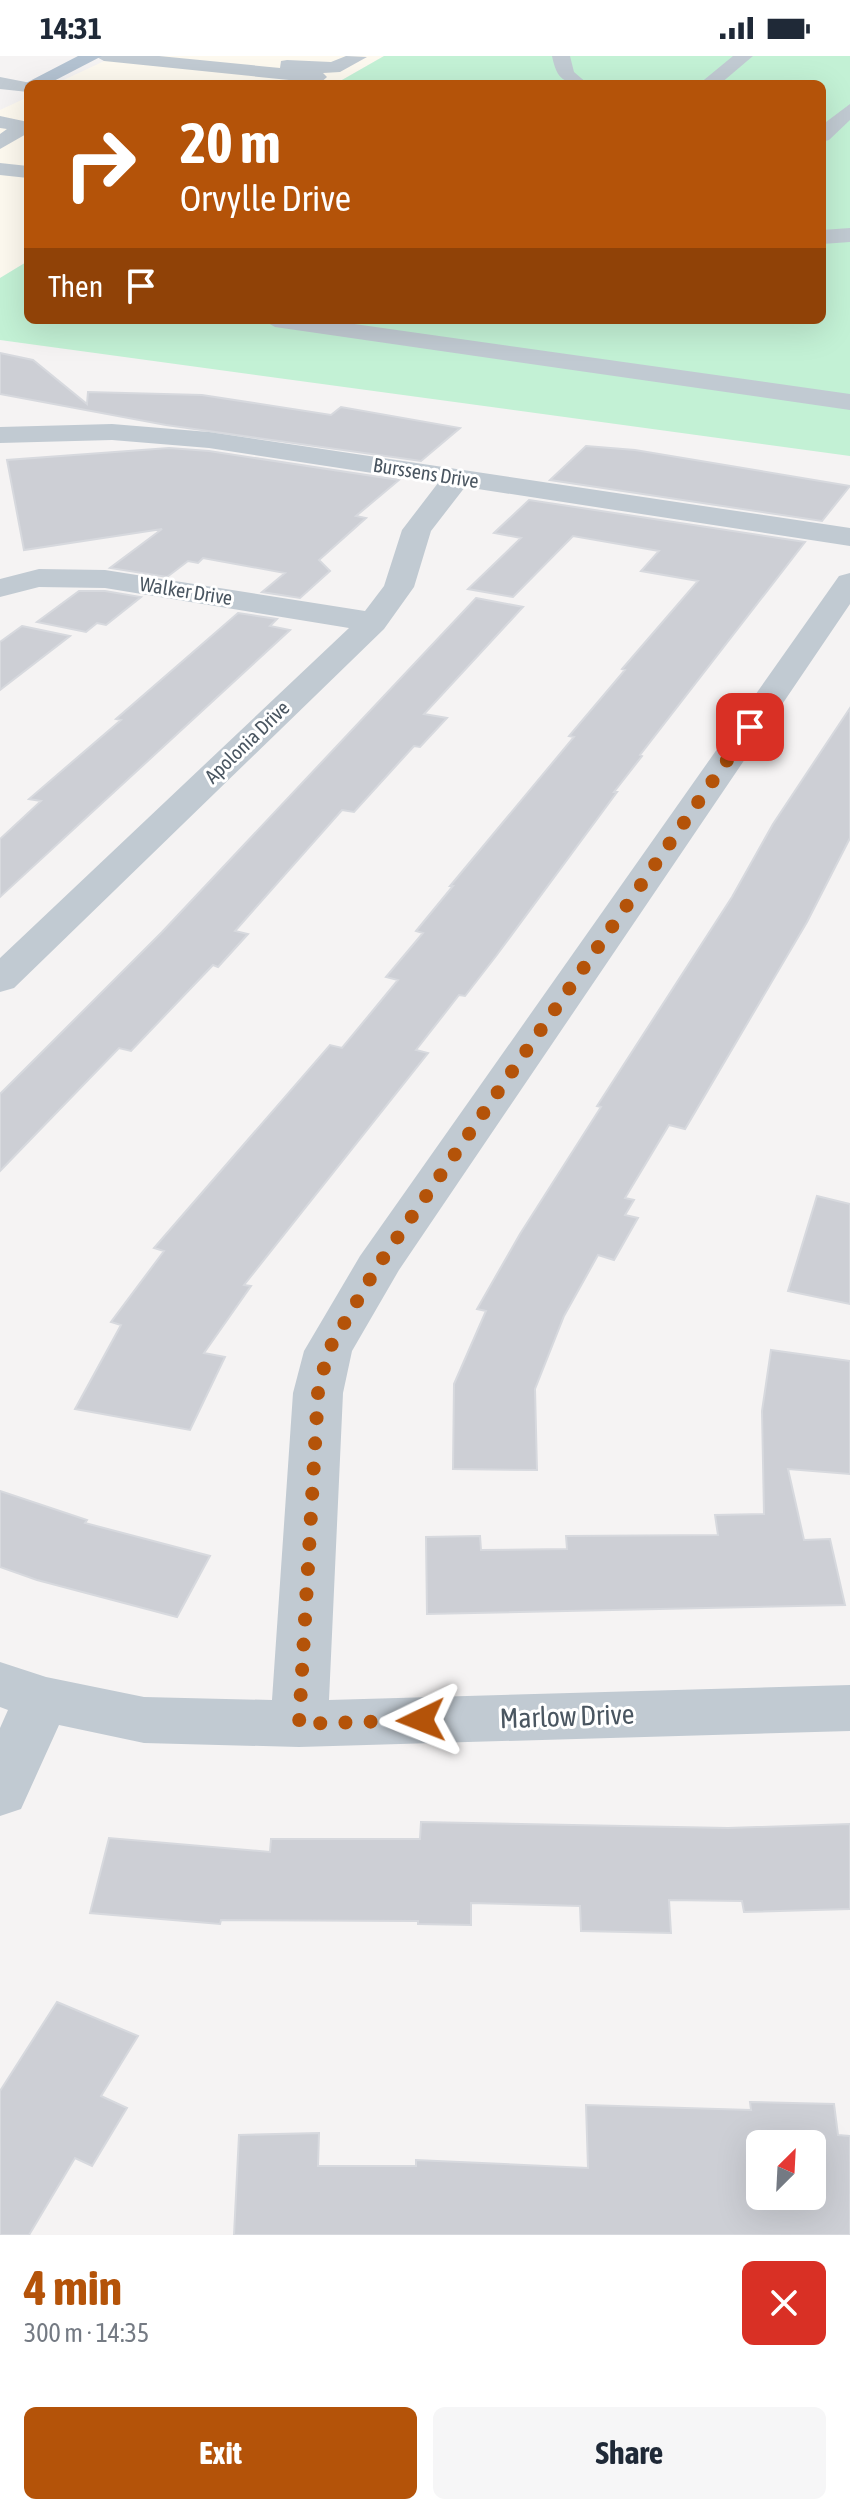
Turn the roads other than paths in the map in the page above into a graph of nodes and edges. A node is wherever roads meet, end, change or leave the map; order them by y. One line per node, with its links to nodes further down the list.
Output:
1 (93, 56): 8 (main road)
2 (104, 56): 9 (street)
3 (210, 56): 5 (street)
4 (347, 56): 5 (street)
5 (358, 56)
6 (561, 56): 10 (street)
7 (744, 56): 11 (street)
8 (39, 80)
9 (313, 80)
10 (573, 80)
11 (713, 80)
12 (0, 110): 14 (street)
13 (850, 110): 16 (street)
14 (24, 113)
15 (0, 122): 17 (street)
16 (826, 132)
17 (0, 143)
18 (0, 161): 19 (street)
19 (24, 164)
20 (0, 169): 21 (street)
21 (24, 172)
22 (850, 235): 23 (street)
23 (826, 237)
24 (336, 324): 25 (street)
25 (396, 328): 26 (street)
26 (850, 402)
27 (0, 435): 28 (street, Burssens Drive)
28 (457, 478): 29 (street, Burssens Drive); 32 (street, Apolonia Drive)
29 (850, 537)
30 (850, 582): 36 (street)
31 (0, 588): 32 (street, Walker Drive)
32 (373, 622): 33 (street, Apolonia Drive)
33 (0, 980)
34 (21, 1691): 36 (street, Marlow Drive); 37 (street)
35 (850, 1708): 36 (street, Marlow Drive)
36 (299, 1724)
37 (0, 1792)

